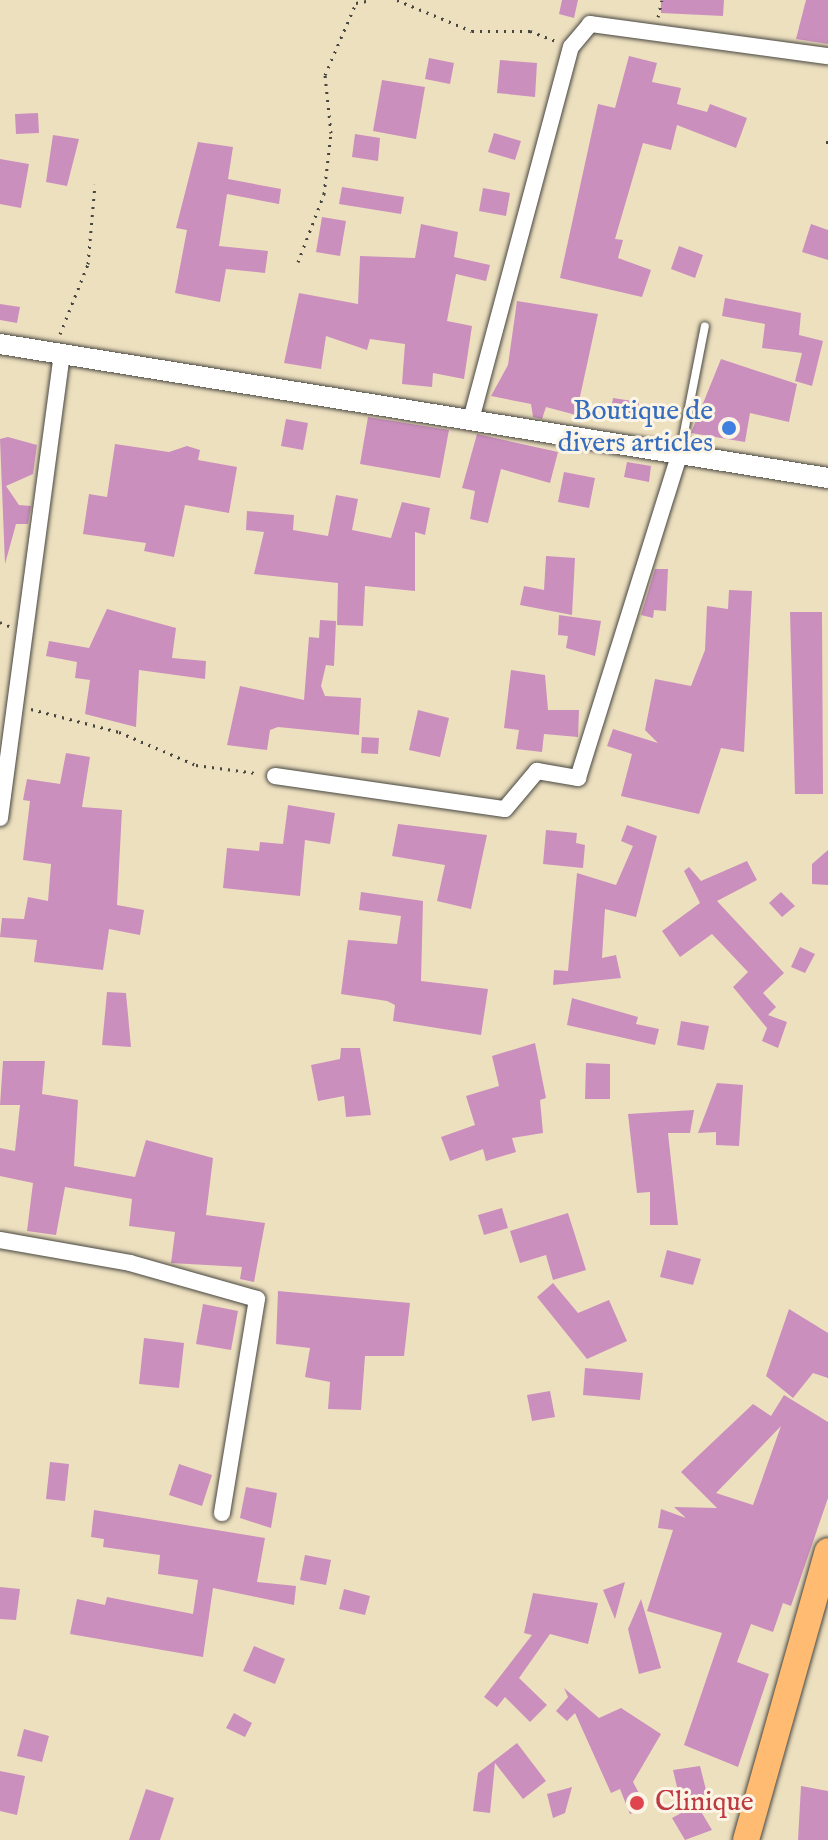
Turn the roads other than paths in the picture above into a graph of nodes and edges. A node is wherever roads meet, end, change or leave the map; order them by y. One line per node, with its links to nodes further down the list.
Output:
1 (828, 56): 5 (street)
2 (705, 326): 6 (lane)
3 (0, 344): 4 (street)
4 (58, 351): 5 (street); 9 (street)
5 (472, 416): 6 (street)
6 (680, 453): 7 (street); 8 (street)
7 (828, 478)
8 (275, 776)
9 (0, 818)
10 (0, 1240): 11 (street)
11 (222, 1513)
12 (828, 1551): 13 (highway)
13 (746, 1840)

